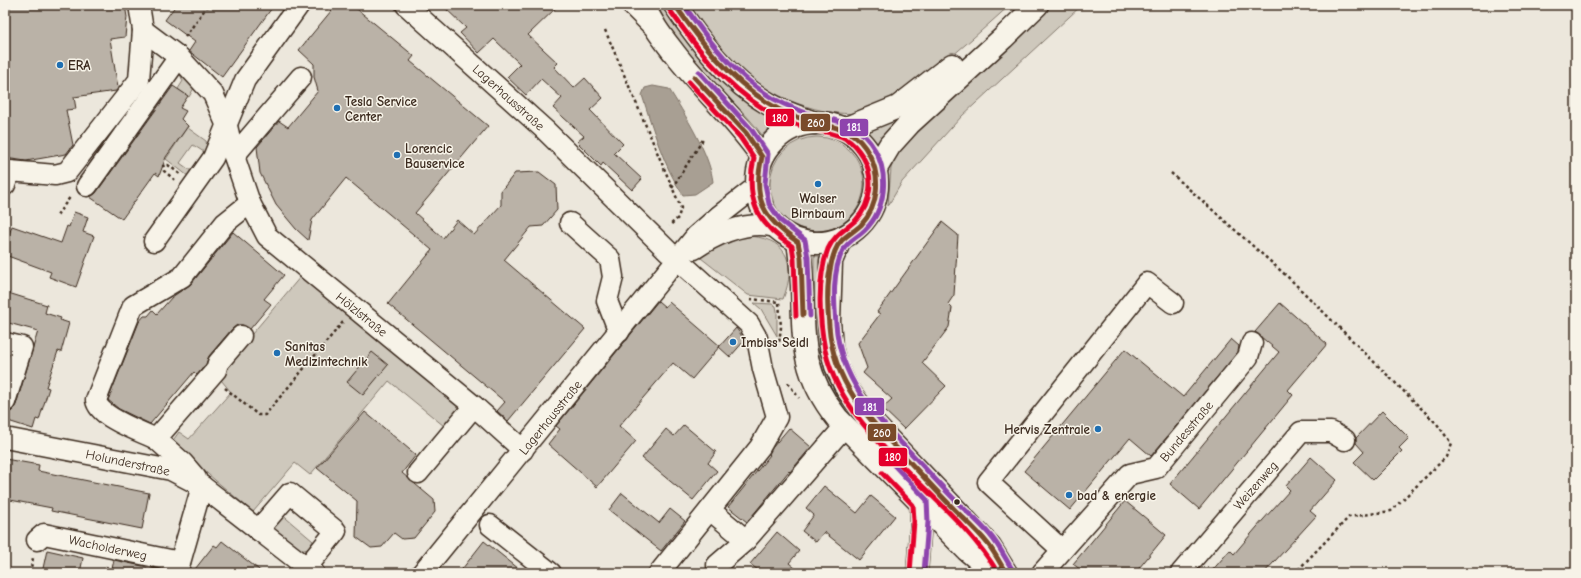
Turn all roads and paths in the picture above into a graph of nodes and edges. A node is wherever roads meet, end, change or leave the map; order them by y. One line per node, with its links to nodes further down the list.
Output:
1 (139, 5): 10 (street)
2 (208, 5): 12 (path)
3 (299, 5): 15 (street)
4 (406, 5): 33 (street, Lagerhausstraße)
5 (633, 5): 9 (main road)
6 (675, 5): 14 (main road)
7 (1018, 5): 16 (main road)
8 (1037, 5): 21 (main road)
9 (648, 14): 19 (main road)
10 (143, 30): 12 (street, Hölzlstraße); 24 (street)
11 (604, 30): 27 (path)
12 (179, 57): 15 (street, Hölzlstraße); 25 (street)
13 (301, 77): 18 (street)
14 (814, 123): 16 (main road); 19 (main road)
15 (227, 126): 18 (street, Hölzlstraße); 34 (street)
16 (844, 129): 21 (main road)
17 (704, 138): 27 (path)
18 (234, 156): 28 (street, Hölzlstraße)
19 (762, 157): 26 (main road)
20 (171, 167): 22 (path)
21 (875, 170): 32 (main road)
22 (164, 172)
23 (1171, 173): 73 (path)
24 (5, 185)
25 (87, 186): 29 (path)
26 (757, 186): 31 (main road); 36 (street, Lagerhausstraße)
27 (672, 188): 33 (path)
28 (250, 203): 47 (street, Hölzlstraße); 50 (street)
29 (57, 214)
30 (570, 223): 40 (street)
31 (776, 227): 35 (main road); 36 (street, Lagerhausstraße)
32 (841, 238): 35 (main road); 70 (main road)
33 (655, 239): 36 (street, Lagerhausstraße)
34 (154, 241)
35 (798, 242): 48 (main road)
36 (678, 260): 40 (street, Lagerhausstraße); 56 (street, Lagerhausstraße)
37 (748, 298): 44 (path)
38 (1173, 303): 61 (street)
39 (346, 319): 45 (path)
40 (619, 332): 52 (street, Lagerhausstraße)
41 (241, 336): 45 (street)
42 (5, 342): 46 (street)
43 (1252, 343): 61 (street, Bundesstraße)
44 (779, 347)
45 (211, 376): 50 (street)
46 (5, 402)
47 (474, 406): 52 (street, Hölzlstraße); 53 (street)
48 (845, 426): 55 (main road); 60 (street)
49 (5, 438): 54 (street, Holunderstraße)
50 (156, 438): 54 (street)
51 (1345, 440): 72 (street, Weizenweg)
52 (523, 450): 66 (street, Lagerhausstraße)
53 (418, 473)
54 (202, 486): 58 (street, Holunderstraße); 63 (street, Wacholderweg)
55 (920, 502): 64 (street); 69 (main road)
56 (710, 510): 60 (street); 68 (street, Lagerhausstraße)
57 (490, 525): 67 (street)
58 (258, 530): 65 (street, Holunderstraße); 65 (street)
59 (37, 540): 63 (street, Wacholderweg)
60 (746, 540): 62 (street)
61 (1062, 550): 71 (street, Bundesstraße)
62 (717, 565)
63 (179, 568)
64 (917, 569)
65 (311, 570)
66 (422, 573)
67 (551, 573)
68 (659, 573)
69 (1000, 573)
70 (1006, 573)
71 (1042, 573)
72 (1180, 573)
73 (1295, 573)

